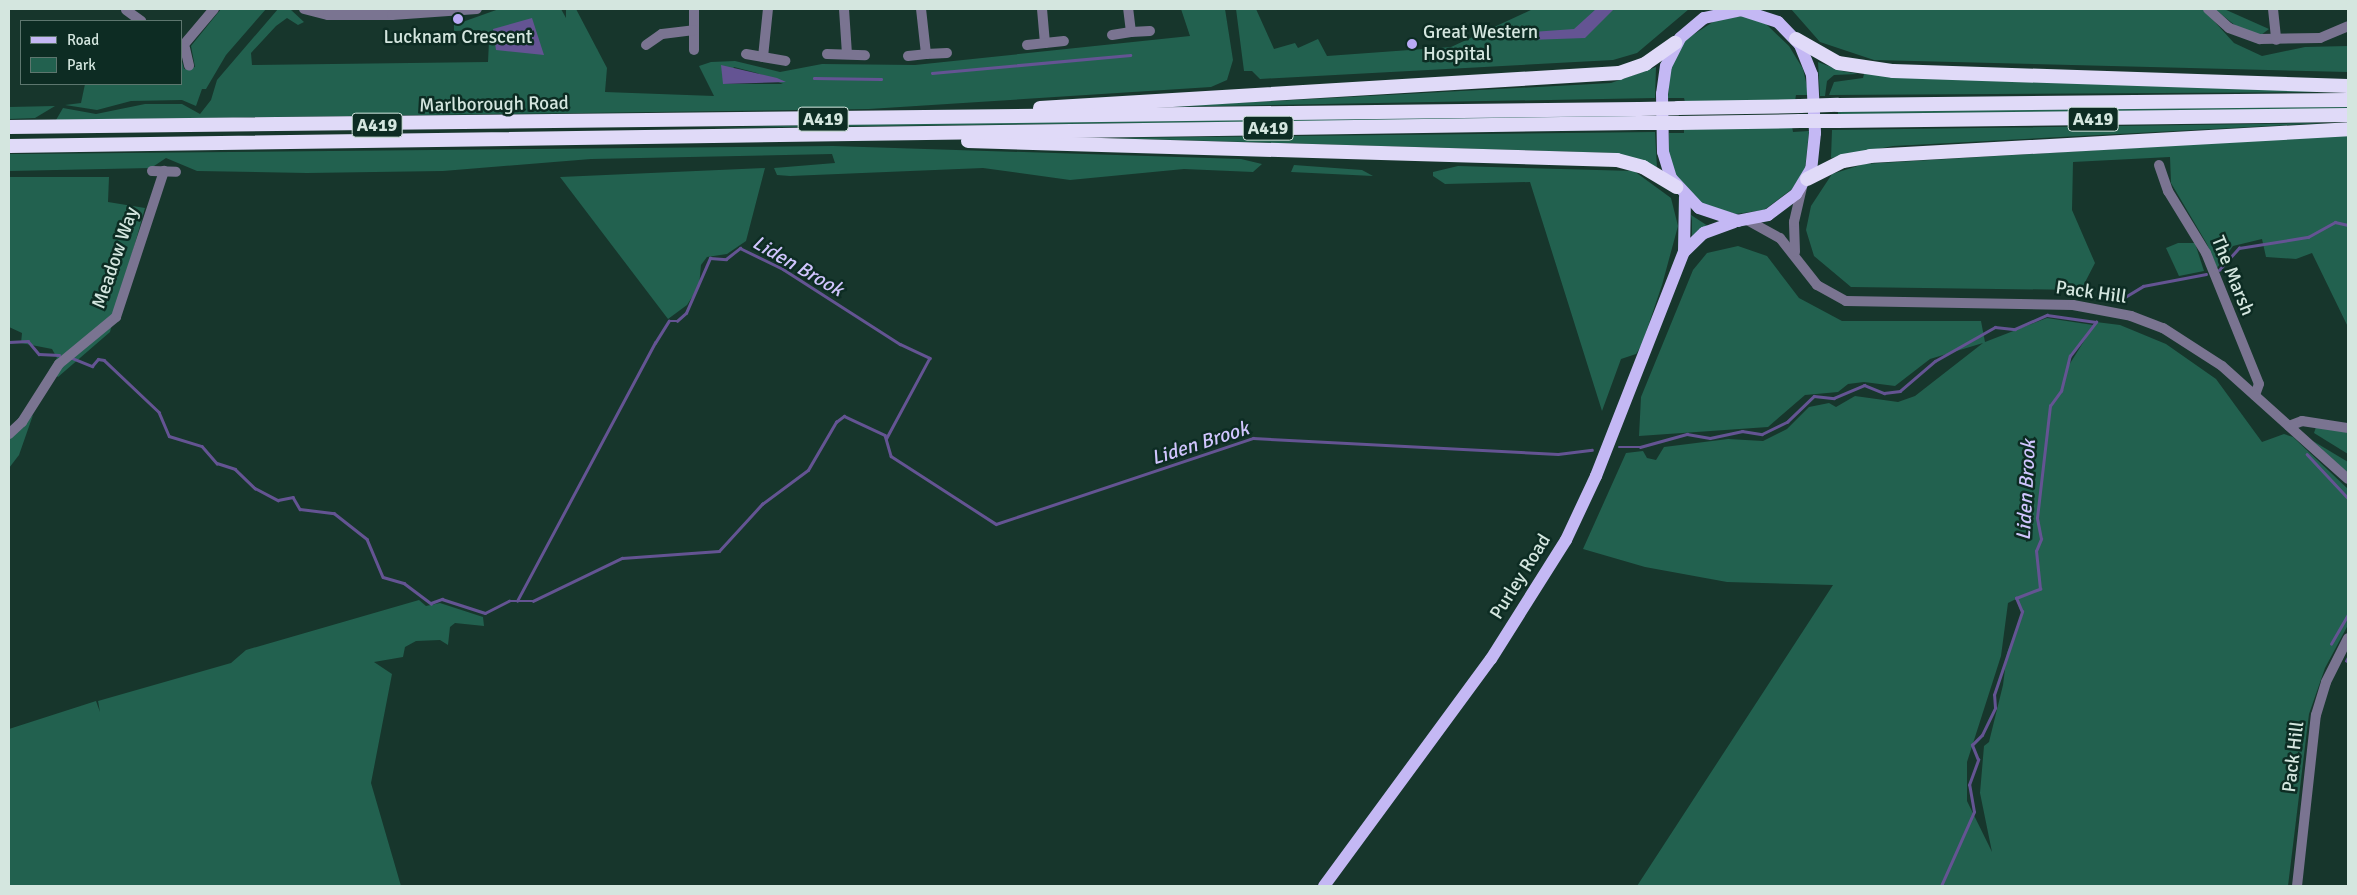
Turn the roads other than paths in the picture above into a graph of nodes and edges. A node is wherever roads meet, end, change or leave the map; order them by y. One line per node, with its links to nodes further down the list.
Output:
1 (214, 9): 31 (street)
2 (304, 9): 15 (street)
3 (477, 9): 15 (street)
4 (694, 9): 20 (street)
5 (768, 9): 40 (street)
6 (844, 9): 36 (street)
7 (921, 9): 37 (street)
8 (1042, 9): 27 (street)
9 (1128, 9): 22 (street)
10 (1706, 9): 17 (main road)
11 (1773, 9): 18 (main road)
12 (2208, 9): 25 (street)
13 (2273, 9): 25 (street)
14 (126, 10): 16 (street)
15 (392, 12)
16 (140, 20)
17 (1696, 22): 18 (main road); 28 (main road)
18 (1778, 22): 24 (main road)
19 (2348, 26): 25 (street)
20 (694, 30): 29 (street); 32 (street)
21 (1150, 30): 22 (street)
22 (1131, 32): 23 (street)
23 (1112, 35)
24 (1796, 39): 43 (highway, A419); 55 (main road)
25 (2276, 40)
26 (1064, 41): 27 (street)
27 (1045, 43): 30 (street)
28 (1675, 43): 46 (highway, A419); 56 (main road)
29 (646, 45)
30 (1027, 45)
31 (183, 48): 42 (street)
32 (694, 50)
33 (947, 53): 37 (street)
34 (746, 54): 40 (street)
35 (827, 54): 36 (street)
36 (847, 54): 38 (street)
37 (926, 54): 39 (street)
38 (864, 55)
39 (908, 56)
40 (764, 57): 41 (street)
41 (784, 61)
42 (189, 66)
43 (2348, 86)
44 (2348, 100): 46 (highway, A419, bridge)
45 (2348, 115): 49 (highway, A419, bridge)
46 (920, 118): 47 (highway, Marlborough Road / A419)
47 (9, 127)
48 (2348, 129): 55 (highway, A419)
49 (898, 136): 50 (highway, Marlborough Road / A419); 56 (highway, A419)
50 (9, 146)
51 (2164, 170): 60 (street, The Marsh)
52 (152, 171): 53 (street)
53 (164, 171): 54 (street); 63 (street, Meadow Way)
54 (176, 172)
55 (1805, 182): 57 (main road, Purley Road); 59 (street)
56 (1680, 192): 57 (main road); 58 (main road, Purley Road)
57 (1743, 220): 58 (main road, Purley Road); 59 (street, Pack Hill)
58 (1684, 252): 66 (main road, Purley Road)
59 (1795, 252): 60 (street, Pack Hill)
60 (2255, 395): 61 (street, Pack Hill)
61 (2289, 426): 62 (street); 64 (street, Pack Hill)
62 (2348, 428)
63 (9, 434)
64 (2348, 479)
65 (2348, 638): 67 (street, Pack Hill)
66 (1324, 886)
67 (2297, 886)

